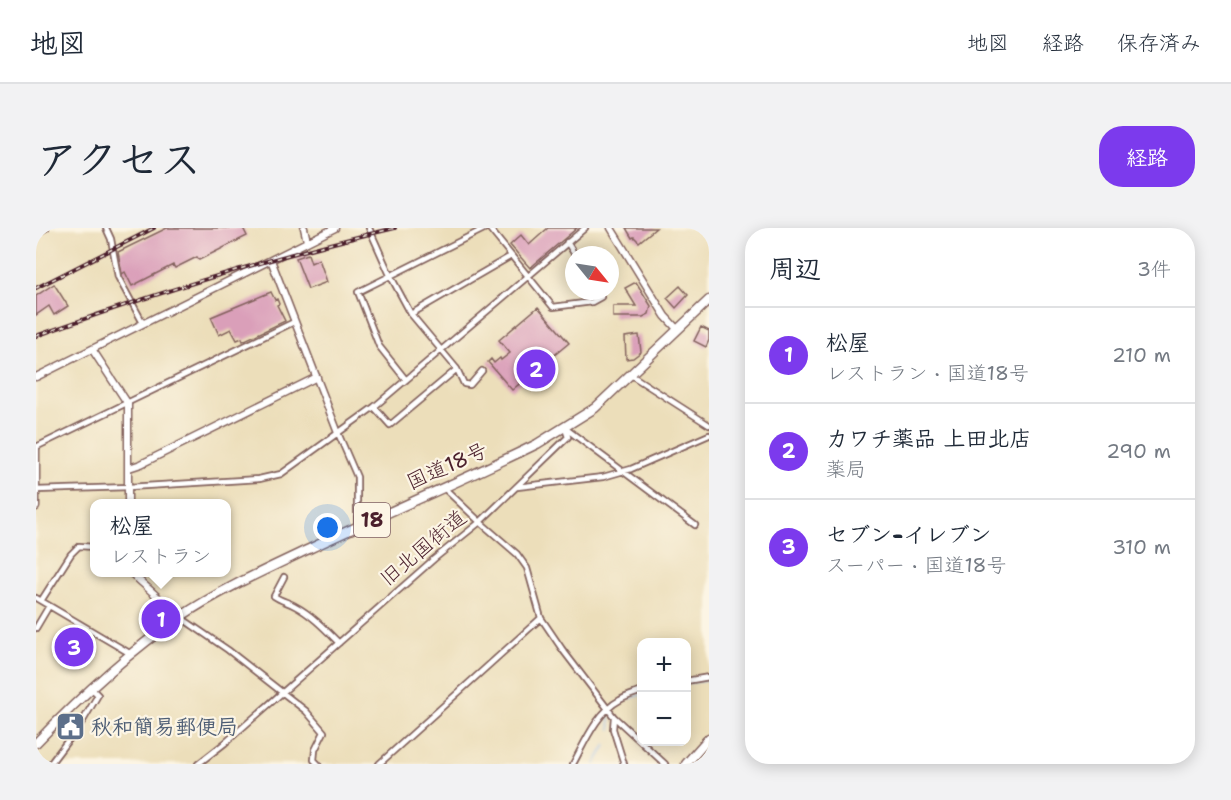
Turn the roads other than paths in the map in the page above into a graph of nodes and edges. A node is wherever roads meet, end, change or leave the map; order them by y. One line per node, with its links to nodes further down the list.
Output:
1 (46, 228): 9 (street)
2 (106, 228): 21 (street)
3 (304, 228): 10 (street)
4 (336, 228): 10 (street)
5 (369, 228): 15 (street)
6 (487, 228): 13 (street); 15 (street)
7 (585, 228): 11 (street)
8 (610, 228): 22 (street)
9 (36, 233)
10 (307, 241): 14 (street)
11 (567, 242): 12 (street); 16 (street)
12 (569, 246)
13 (511, 255): 16 (street); 19 (street)
14 (272, 260): 20 (street); 21 (street)
15 (390, 275): 19 (street); 30 (street)
16 (527, 276): 17 (street); 24 (street)
17 (596, 300)
18 (709, 300): 22 (highway, 国道18号 / 18)
19 (411, 314): 24 (street)
20 (294, 322): 29 (street); 31 (street)
21 (143, 323): 23 (street)
22 (678, 330): 27 (highway, 国道18号 / 18)
23 (92, 349): 28 (street); 31 (street)
24 (441, 351): 25 (street); 30 (street)
25 (457, 369): 26 (street); 32 (street)
26 (482, 371)
27 (631, 375): 33 (street); 34 (highway, 国道18号 / 18)
28 (36, 377)
29 (317, 377): 35 (street); 38 (street)
30 (406, 381): 32 (street)
31 (128, 404): 37 (street); 38 (street)
32 (374, 407): 35 (street)
33 (709, 425)
34 (565, 428): 39 (street); 41 (highway, 国道18号 / 18); 42 (street, 旧北国街道)
35 (338, 433): 40 (street); 48 (street)
36 (709, 435): 39 (street)
37 (36, 447): 43 (street)
38 (129, 468): 40 (street)
39 (623, 471): 42 (street); 47 (street)
40 (129, 487): 43 (street); 44 (street)
41 (443, 487): 46 (street); 48 (highway, 国道18号 / 18)
42 (517, 488): 46 (street, 旧北国街道)
43 (36, 490): 45 (street)
44 (128, 499)
45 (36, 507)
46 (480, 522): 55 (street); 57 (street, 旧北国街道)
47 (695, 525)
48 (357, 526): 54 (highway, 国道18号 / 18)
49 (90, 547): 52 (street)
50 (135, 577): 54 (street)
51 (284, 577): 57 (street)
52 (39, 599): 53 (street)
53 (49, 606): 56 (street); 58 (street)
54 (180, 617): 58 (highway, 国道18号 / 18); 63 (street)
55 (541, 618): 64 (street); 72 (street)
56 (36, 628)
57 (339, 643): 63 (street, 旧北国街道)
58 (131, 654): 61 (highway, 国道18号 / 18)
59 (709, 677): 60 (street)
60 (691, 680)
61 (91, 688): 66 (highway, 国道18号 / 18); 69 (street)
62 (639, 692): 64 (street)
63 (282, 693): 70 (street, 旧北国街道); 71 (street)
64 (608, 709): 65 (street); 73 (street)
65 (614, 717): 74 (street); 75 (street)
66 (40, 733): 68 (highway, 国道18号 / 18)
67 (709, 738): 76 (highway)
68 (36, 743)
69 (50, 764)
70 (198, 764)
71 (318, 764)
72 (379, 764)
73 (573, 764)
74 (624, 764)
75 (665, 764)
76 (686, 764)

